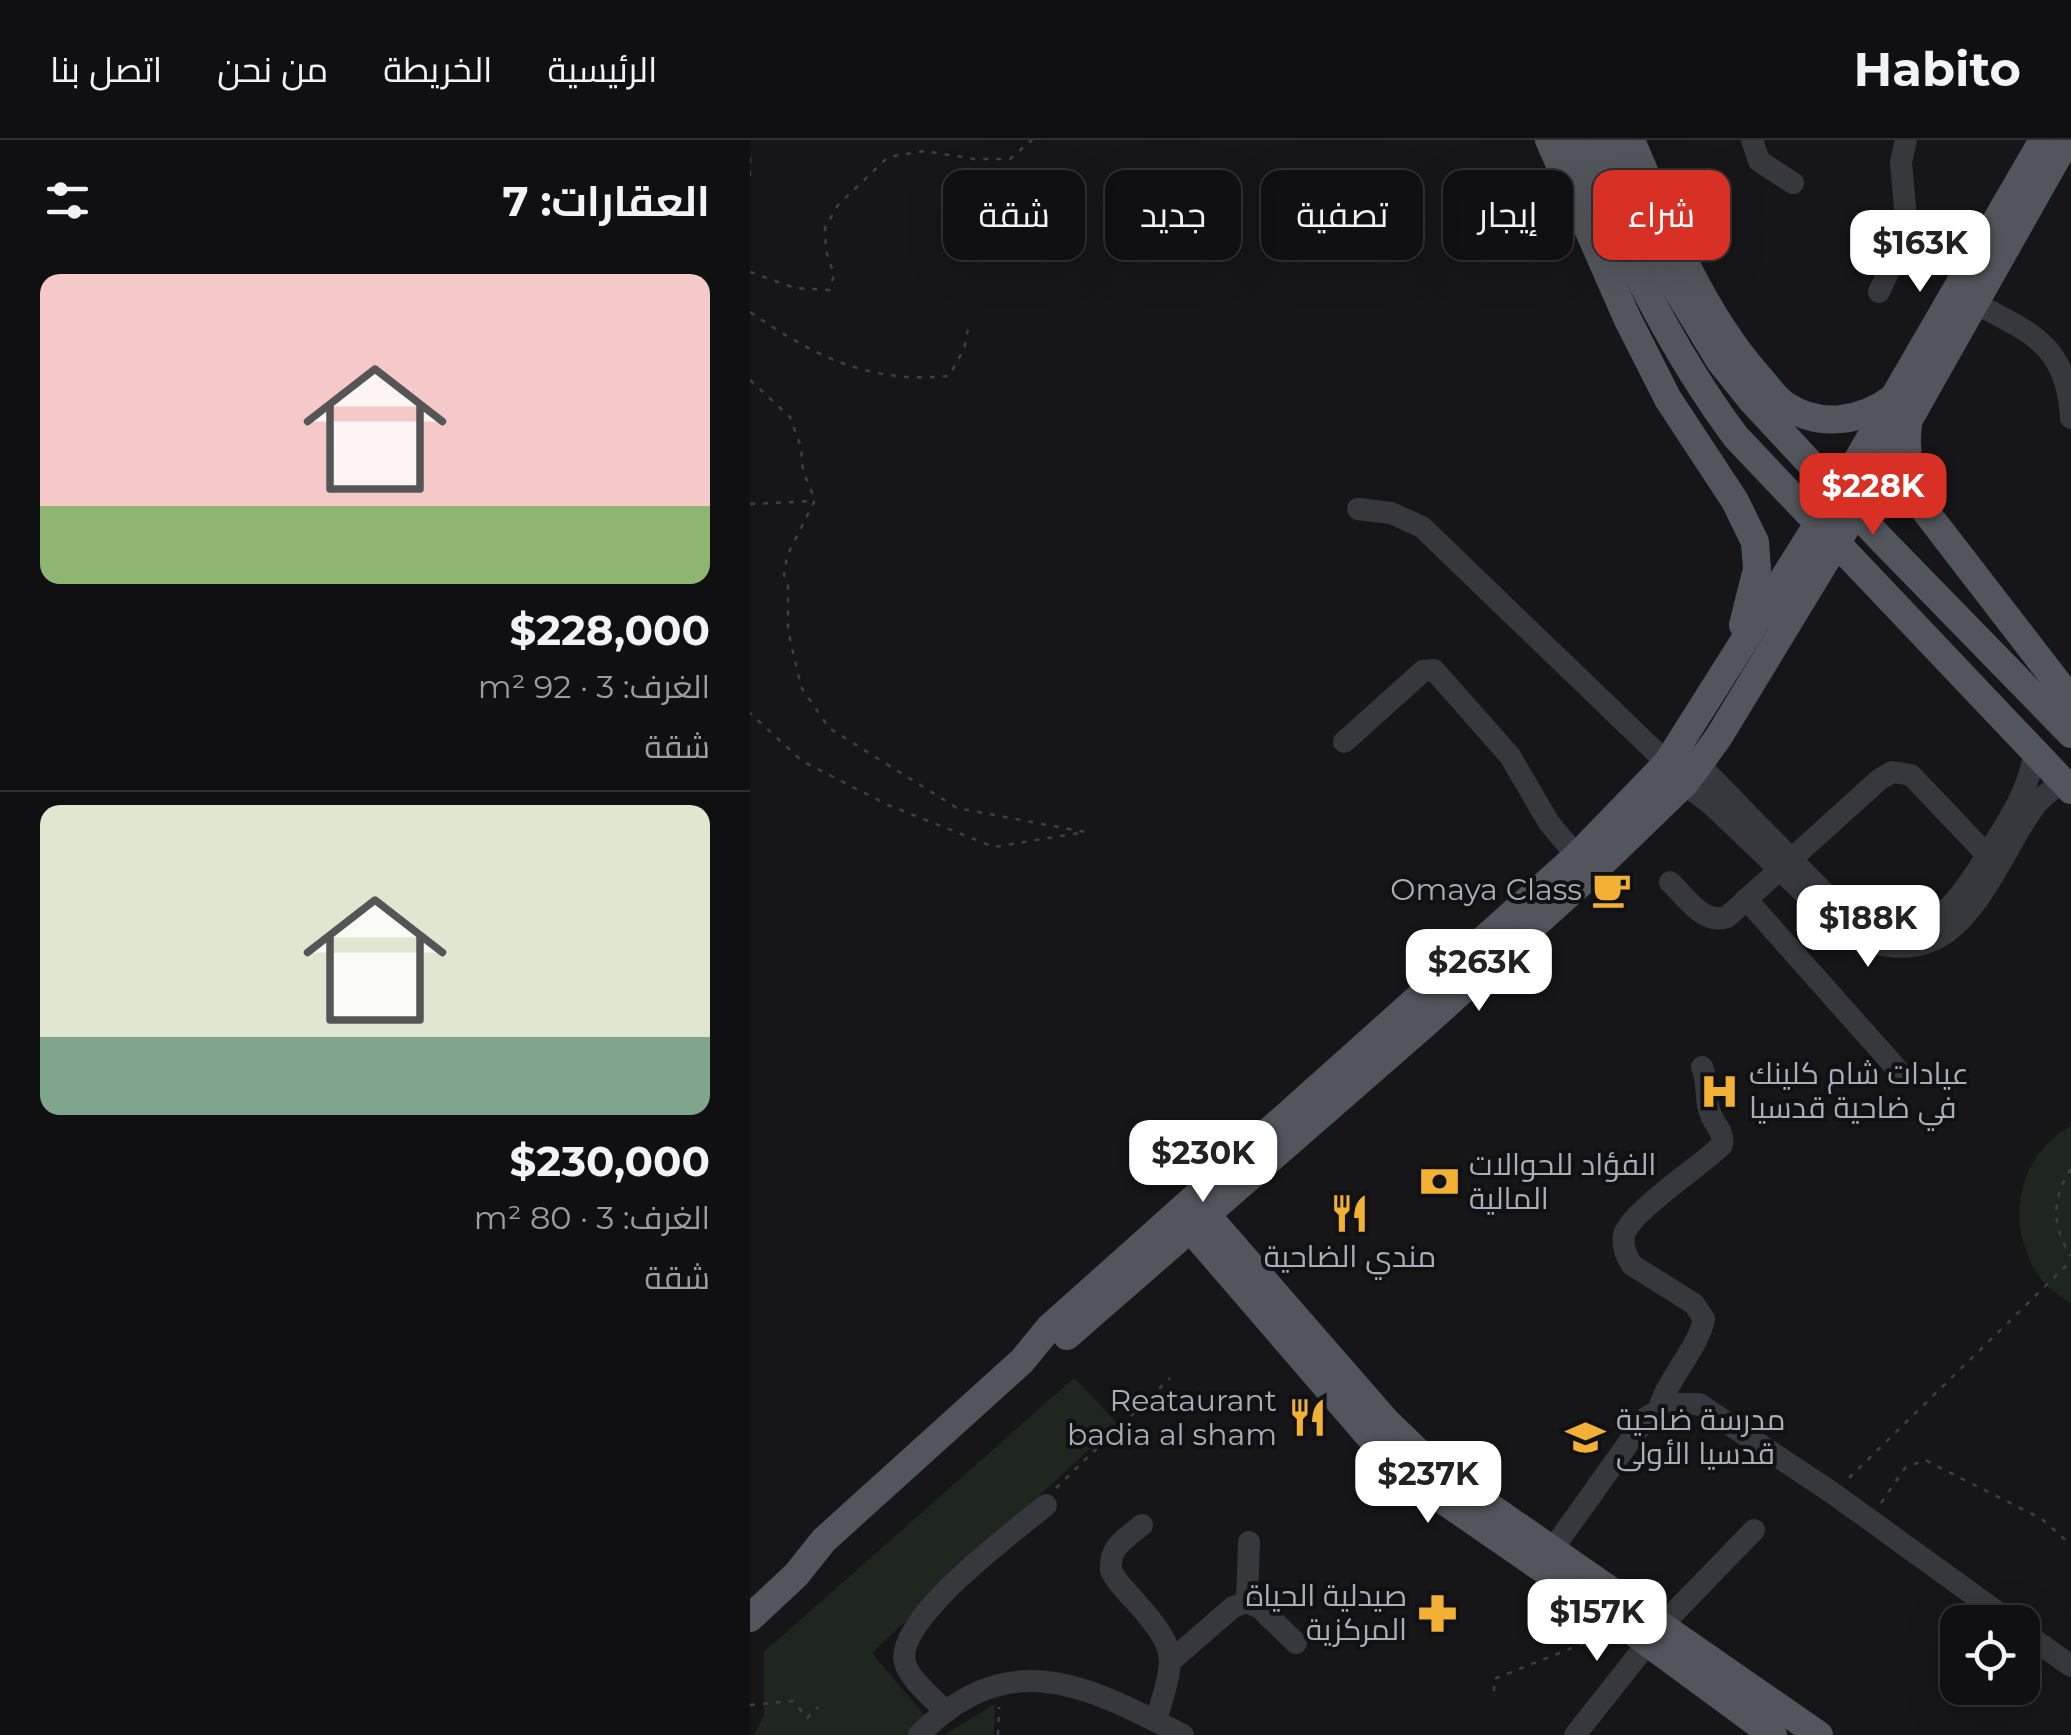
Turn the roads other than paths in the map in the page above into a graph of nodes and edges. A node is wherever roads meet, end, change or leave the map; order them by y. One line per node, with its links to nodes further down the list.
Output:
1 (1549, 140): 16 (main road)
2 (1576, 140): 20 (main road)
3 (1605, 140): 18 (main road)
4 (1631, 140): 12 (main road)
5 (1752, 140): 9 (street)
6 (1906, 140): 10 (street)
7 (2043, 140): 12 (main road)
8 (2066, 140): 11 (main road)
9 (1793, 183)
10 (1879, 292)
11 (1974, 303): 12 (main road); 13 (street)
12 (1901, 408): 15 (main road, bridge); 17 (main road)
13 (2071, 418)
14 (1358, 509): 21 (street)
15 (1816, 552): 16 (main road); 21 (main road)
16 (1738, 648): 21 (main road)
17 (2071, 700)
18 (2071, 734)
19 (1344, 742): 24 (street)
20 (2034, 749): 22 (main road); 23 (street)
21 (1678, 764): 24 (main road); 25 (street); 28 (main road)
22 (2067, 786): 25 (street)
23 (1987, 855): 25 (street); 25 (street)
24 (1577, 856): 28 (main road)
25 (1785, 864): 27 (street)
26 (1670, 882): 27 (street)
27 (1746, 900): 30 (street)
28 (1417, 1015): 31 (main road)
29 (1702, 1067): 32 (street)
30 (1898, 1070)
31 (1192, 1214): 36 (main road); 38 (main road)
32 (1658, 1409): 38 (street); 41 (street)
33 (1046, 1505): 48 (street)
34 (1142, 1525): 46 (street)
35 (1754, 1530): 43 (street)
36 (824, 1540): 39 (main road); 42 (main road)
37 (1248, 1542): 40 (street)
38 (1544, 1555): 43 (main road)
39 (750, 1595)
40 (1246, 1602): 44 (street); 46 (street)
41 (1988, 1605)
42 (750, 1618)
43 (1645, 1631): 52 (street); 53 (main road); 54 (main road)
44 (1296, 1643)
45 (2040, 1644): 47 (street)
46 (1172, 1660): 49 (street)
47 (2071, 1666)
48 (945, 1711): 49 (street); 50 (street)
49 (1156, 1721): 51 (street)
50 (919, 1735)
51 (1182, 1735)
52 (1575, 1735)
53 (1774, 1735)
54 (1819, 1735)

